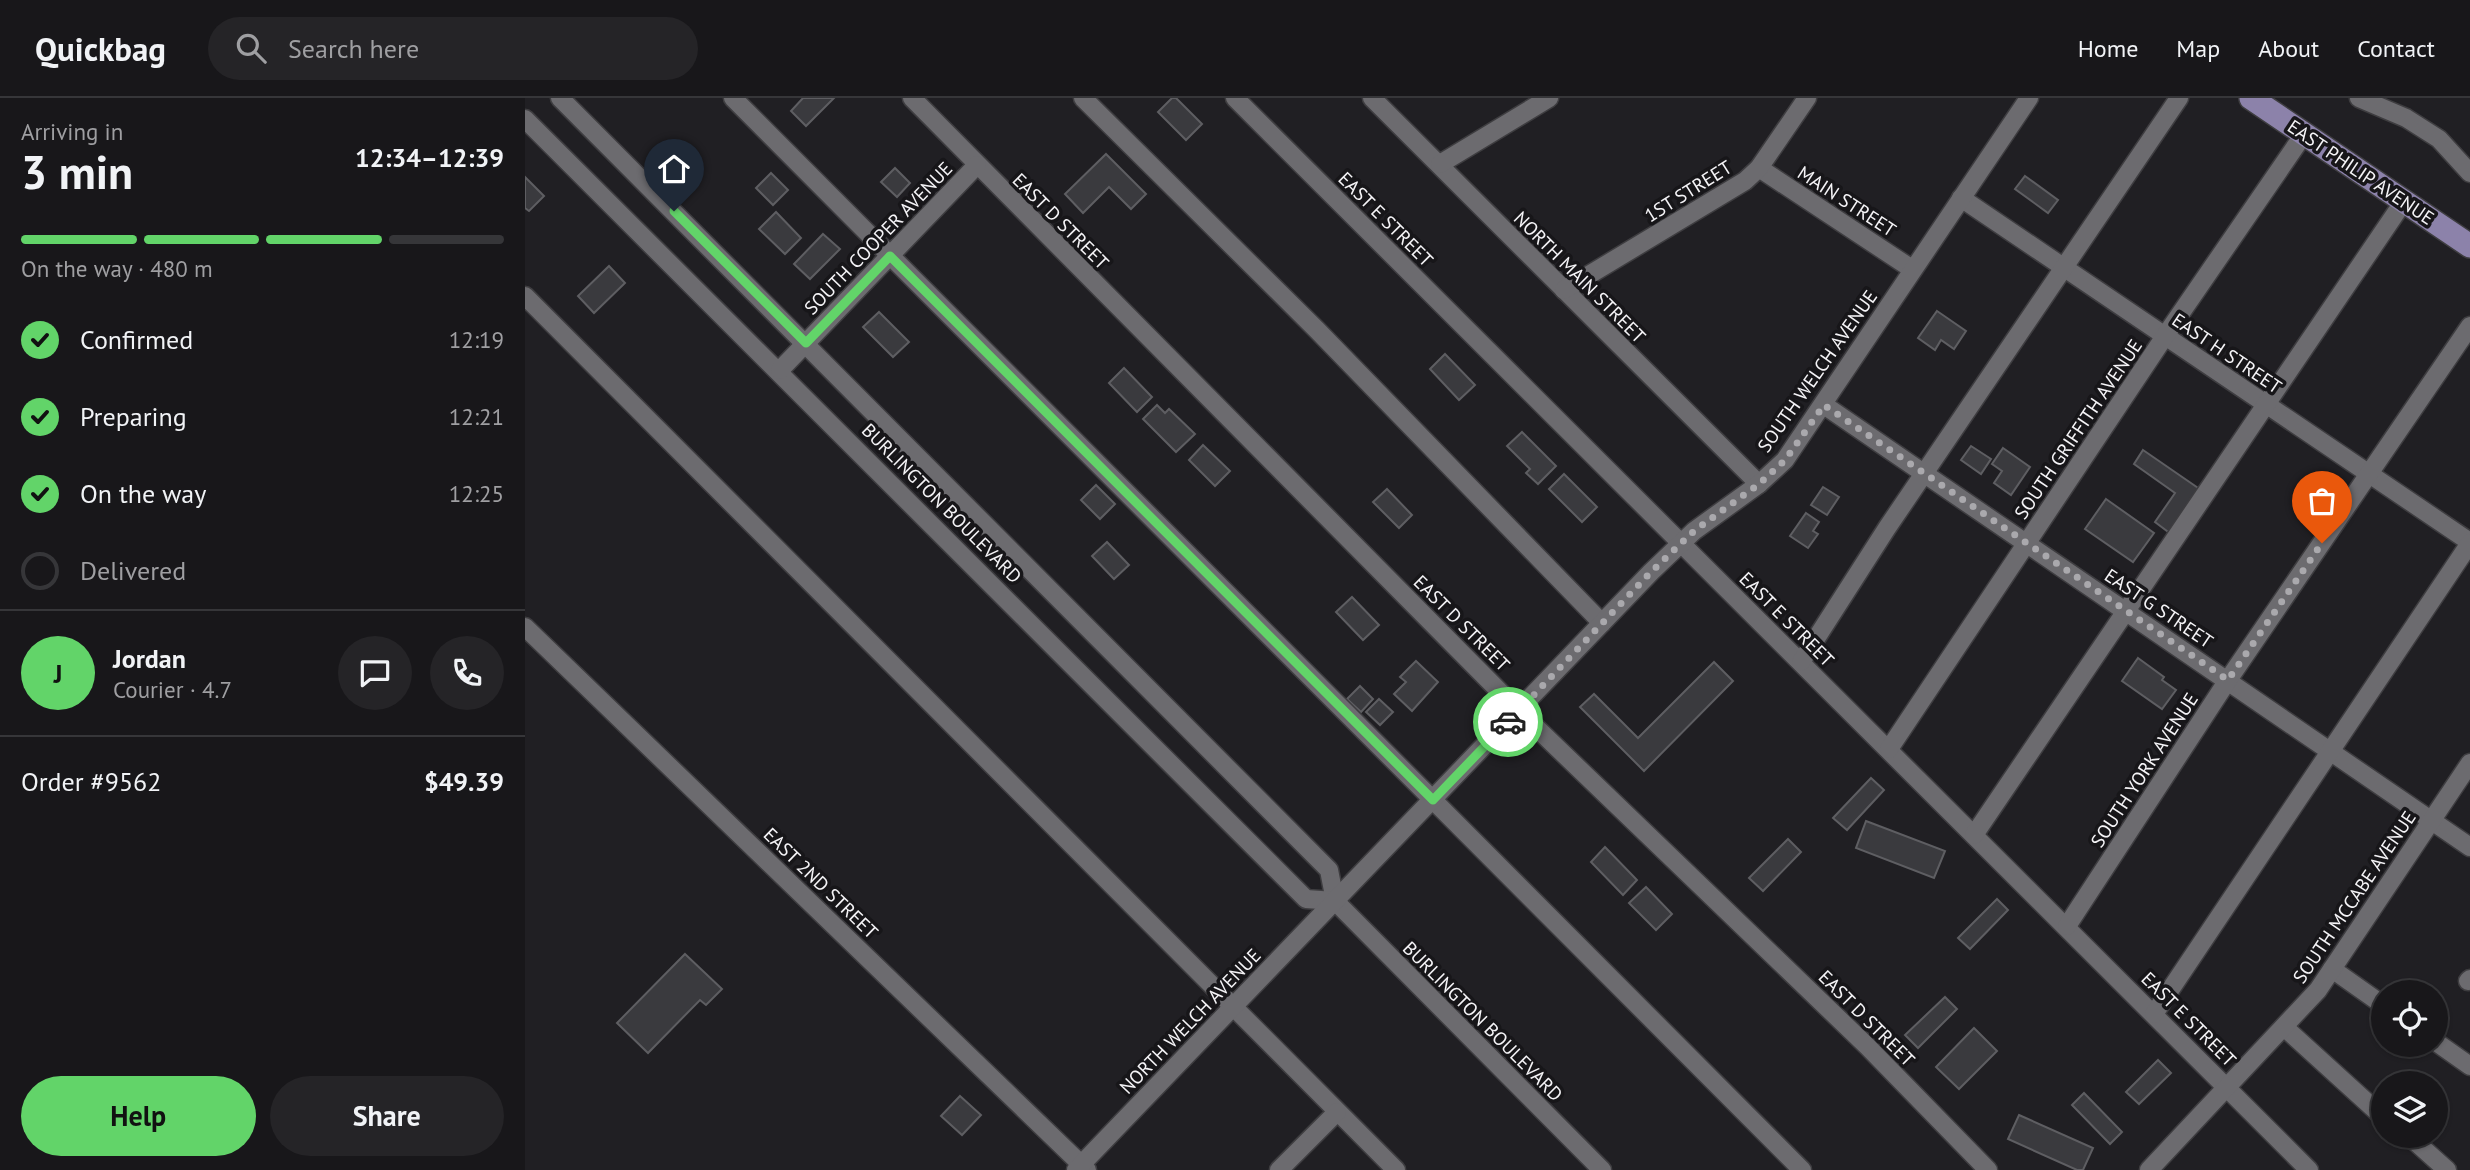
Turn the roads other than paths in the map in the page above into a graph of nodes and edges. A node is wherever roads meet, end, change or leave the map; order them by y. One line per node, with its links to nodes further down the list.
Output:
1 (560, 98): 29 (street, BURLINGTON BOULEVARD)
2 (733, 98): 22 (street)
3 (912, 98): 16 (street, EAST D STREET)
4 (1083, 98): 40 (street)
5 (1235, 98): 38 (street, EAST E STREET)
6 (1372, 98): 15 (street, NORTH MAIN STREET)
7 (1549, 98): 15 (street)
8 (1807, 98): 17 (street, 1ST STREET)
9 (2029, 98): 19 (street, SOUTH WELCH AVENUE)
10 (2179, 98): 23 (street)
11 (2251, 98): 14 (main road, EAST PHILIP AVENUE)
12 (2359, 98): 18 (street)
13 (525, 119): 30 (street, BURLINGTON BOULEVARD)
14 (2304, 134): 20 (main road, EAST PHILIP AVENUE); 28 (street, SOUTH GRIFFITH AVENUE)
15 (1440, 164): 25 (street, NORTH MAIN STREET)
16 (977, 165): 22 (street, SOUTH COOPER AVENUE); 44 (street, EAST D STREET)
17 (1759, 168): 24 (street, MAIN STREET); 25 (street, 1ST STREET)
18 (2470, 173)
19 (1961, 198): 23 (street, EAST H STREET); 24 (street, SOUTH WELCH AVENUE)
20 (2404, 201): 21 (main road, EAST PHILIP AVENUE); 31 (street)
21 (2470, 246)
22 (890, 256): 29 (street, SOUTH COOPER AVENUE); 48 (street)
23 (2064, 267): 28 (street, EAST H STREET); 33 (street)
24 (1912, 269): 32 (street, SOUTH WELCH AVENUE)
25 (1564, 290): 35 (street, NORTH MAIN STREET)
26 (525, 296): 56 (street)
27 (2470, 326): 34 (street, SOUTH YORK AVENUE)
28 (2165, 336): 31 (street, EAST H STREET); 37 (street, SOUTH GRIFFITH AVENUE)
29 (806, 343): 30 (street, SOUTH COOPER AVENUE); 52 (street, BURLINGTON BOULEVARD)
30 (780, 370): 52 (street, BURLINGTON BOULEVARD)
31 (2265, 404): 34 (street, EAST H STREET); 39 (street)
32 (1824, 405): 33 (street, EAST G STREET); 35 (street, SOUTH WELCH AVENUE)
33 (1926, 474): 37 (street, EAST G STREET); 42 (street)
34 (2369, 474): 36 (street, EAST H STREET); 43 (street, SOUTH YORK AVENUE)
35 (1759, 484): 38 (street, SOUTH WELCH AVENUE)
36 (2470, 542): 46 (street)
37 (2027, 543): 39 (street, EAST G STREET); 45 (street, SOUTH GRIFFITH AVENUE)
38 (1681, 544): 40 (street, SOUTH WELCH AVENUE); 42 (street, EAST E STREET)
39 (2126, 611): 43 (street, EAST G STREET); 50 (street)
40 (1602, 623): 44 (street, SOUTH WELCH AVENUE)
41 (525, 627): 65 (street, EAST 2ND STREET)
42 (1801, 662): 45 (street, EAST E STREET)
43 (2228, 680): 46 (street, EAST G STREET); 53 (street, SOUTH YORK AVENUE)
44 (1519, 710): 48 (street, SOUTH WELCH AVENUE); 70 (street, EAST D STREET)
45 (1889, 749): 50 (street, EAST E STREET)
46 (2329, 751): 49 (street, EAST G STREET); 57 (street)
47 (2470, 762): 49 (street, SOUTH MCCABE AVENUE)
48 (1433, 800): 52 (street, SOUTH WELCH AVENUE); 69 (street)
49 (2431, 821): 51 (street, EAST G STREET); 54 (street, SOUTH MCCABE AVENUE)
50 (1974, 835): 53 (street, EAST E STREET)
51 (2470, 847)
52 (1335, 901): 56 (street, NORTH WELCH AVENUE); 68 (street, BURLINGTON BOULEVARD)
53 (2067, 926): 57 (street, EAST E STREET)
54 (2332, 969): 55 (street); 58 (street, SOUTH MCCABE AVENUE)
55 (2371, 997)
56 (1234, 1006): 63 (street); 65 (street, NORTH WELCH AVENUE)
57 (2154, 1014): 61 (street, EAST E STREET)
58 (2284, 1027): 61 (street, SOUTH MCCABE AVENUE); 62 (street)
59 (2448, 1050): 60 (street)
60 (2470, 1066)
61 (2227, 1088): 71 (street, SOUTH MCCABE AVENUE); 72 (street, EAST E STREET)
62 (2371, 1106)
63 (1337, 1112): 66 (street); 67 (street)
64 (2422, 1148): 73 (street)
65 (1081, 1168)
66 (1279, 1170)
67 (1396, 1170)
68 (1602, 1170)
69 (1802, 1170)
70 (1988, 1170)
71 (2149, 1170)
72 (2309, 1170)
73 (2447, 1170)

